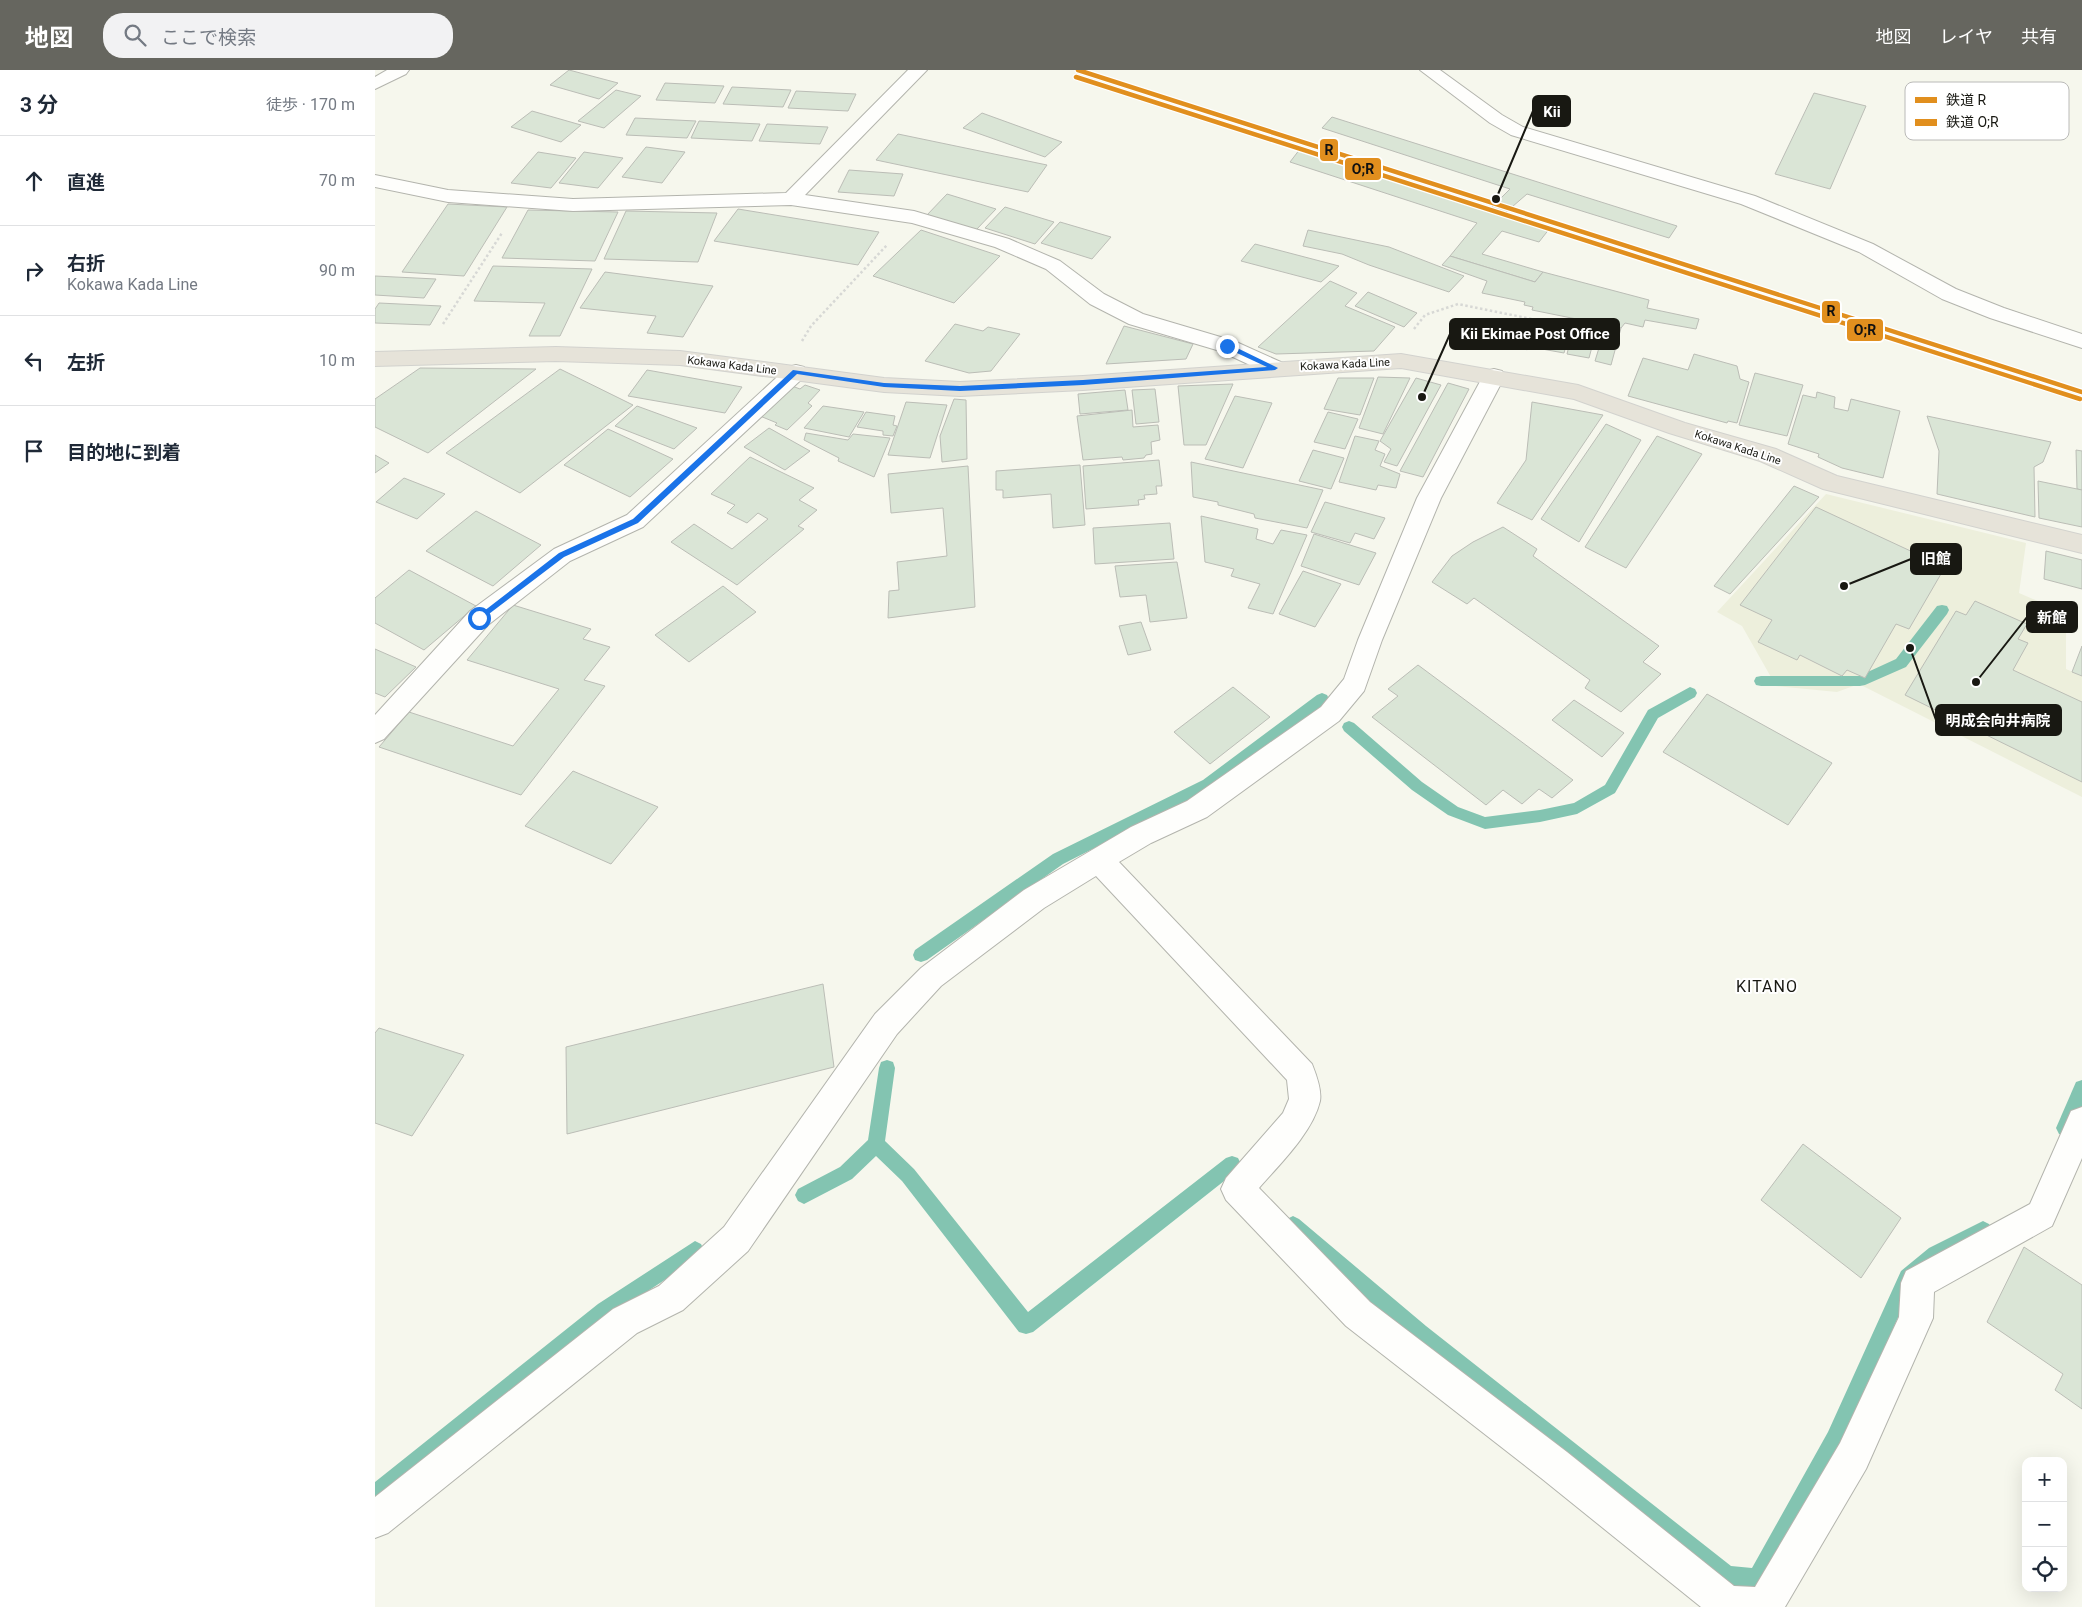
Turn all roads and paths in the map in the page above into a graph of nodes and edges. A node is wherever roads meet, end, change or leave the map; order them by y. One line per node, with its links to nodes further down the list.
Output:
1 (400, 70): 4 (street)
2 (917, 70): 6 (street)
3 (1429, 70): 13 (street)
4 (375, 84)
5 (375, 181): 7 (street)
6 (791, 199): 7 (street); 8 (street)
7 (523, 201): 11 (path)
8 (914, 218): 16 (street); 17 (path)
9 (1537, 320): 10 (path); 12 (path); 14 (path)
10 (1592, 326)
11 (439, 330)
12 (1409, 334)
13 (2082, 341)
14 (1525, 352)
15 (375, 358): 17 (main road, Kokawa Kada Line)
16 (1275, 368): 17 (main road, Kokawa Kada Line); 18 (main road, Kokawa Kada Line)
17 (789, 371): 20 (street)
18 (1494, 376): 19 (main road, Kokawa Kada Line); 21 (street)
19 (2082, 544)
20 (375, 732)
21 (1099, 860): 22 (street); 23 (street)
22 (2082, 1122)
23 (375, 1520)

